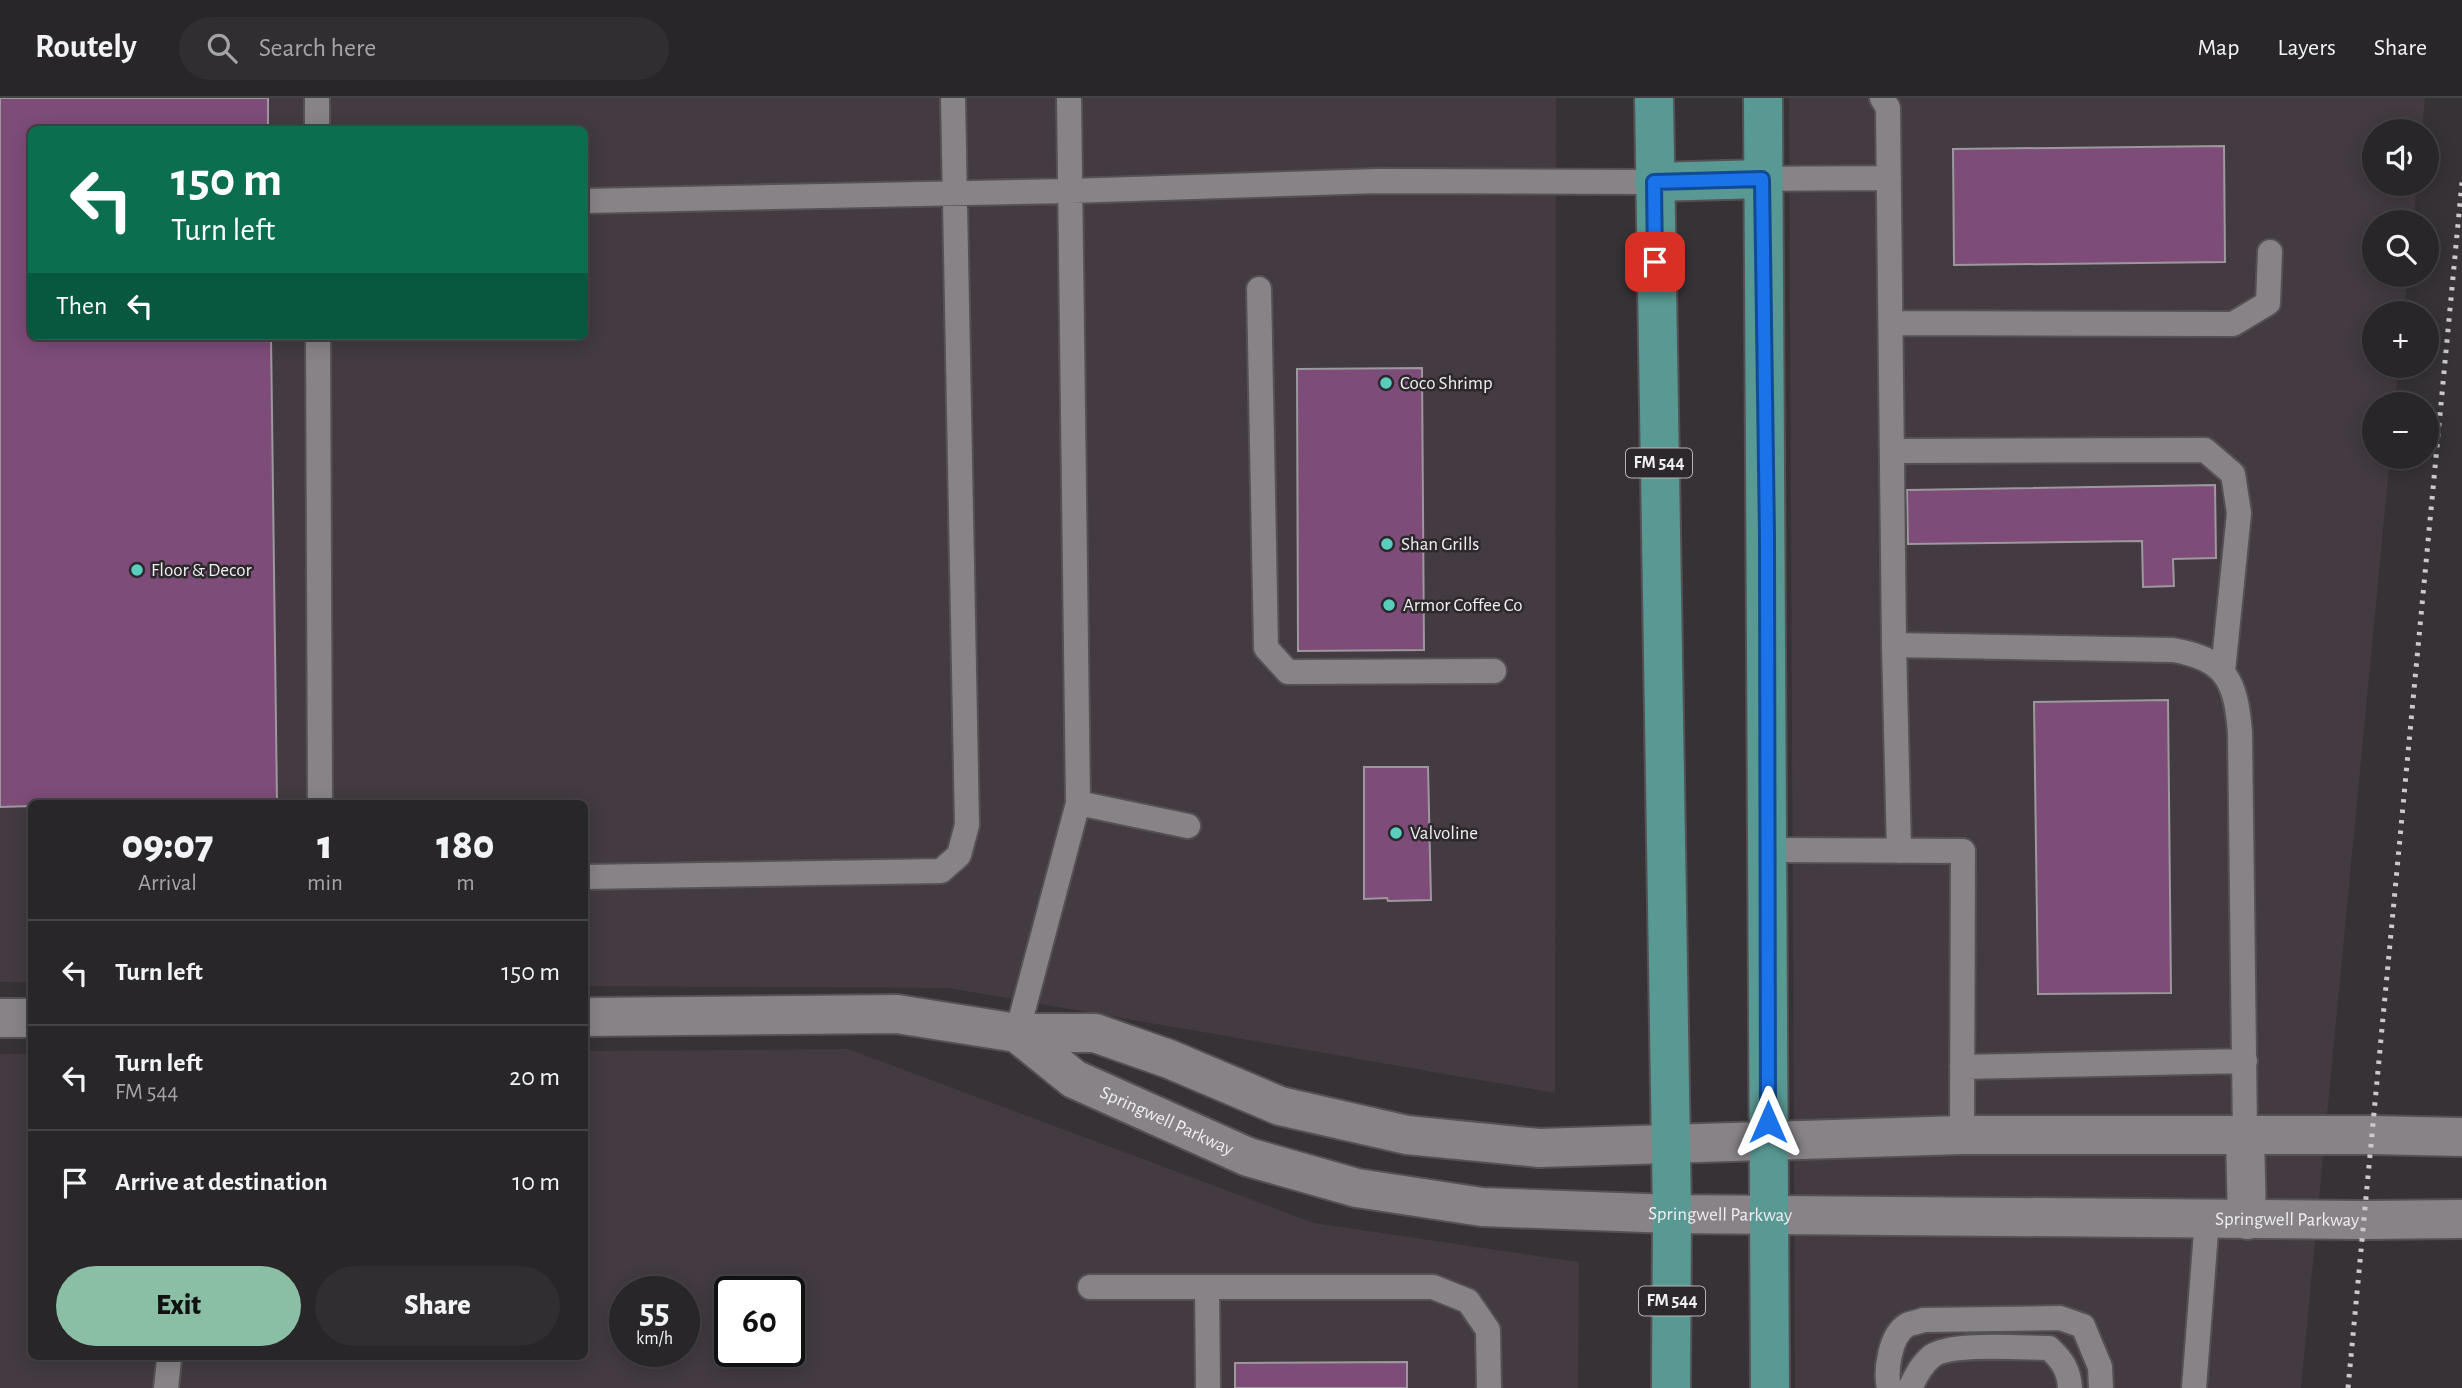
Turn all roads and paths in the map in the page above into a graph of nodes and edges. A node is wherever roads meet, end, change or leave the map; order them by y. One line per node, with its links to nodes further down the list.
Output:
1 (317, 98): 7 (lane)
2 (953, 98): 12 (lane)
3 (1069, 98): 11 (lane)
4 (1654, 98): 10 (main road, FM 544 / FM 544)
5 (1763, 98): 9 (main road)
6 (1882, 98): 8 (lane)
7 (317, 126)
8 (1889, 178): 9 (lane); 16 (lane)
9 (1762, 179): 10 (main road); 25 (main road)
10 (1654, 182): 11 (lane); 38 (main road, FM 544 / FM 544)
11 (1070, 191): 12 (lane); 23 (lane)
12 (954, 194): 13 (lane); 27 (lane)
13 (588, 201)
14 (2270, 252): 16 (lane)
15 (1259, 289): 20 (lane)
16 (1892, 323): 18 (lane)
17 (318, 340): 22 (lane)
18 (1892, 451): 19 (lane); 21 (lane)
19 (1894, 645): 21 (lane); 26 (lane)
20 (1494, 671)
21 (2223, 671): 32 (lane)
22 (320, 800)
23 (1078, 803): 24 (lane); 31 (lane)
24 (1188, 826)
25 (1767, 850): 26 (lane); 37 (main road)
26 (1899, 851): 33 (lane)
27 (588, 877)
28 (588, 1017): 31 (street, Springwell Parkway)
29 (0, 1018): 30 (street)
30 (28, 1018)
31 (1017, 1033): 38 (street, Springwell Parkway); 39 (street, Springwell Parkway)
32 (2245, 1061): 33 (lane); 35 (lane)
33 (1962, 1067): 34 (lane)
34 (1962, 1135): 35 (street, Springwell Parkway); 37 (street, Springwell Parkway)
35 (2245, 1135): 36 (street, Springwell Parkway); 43 (street)
36 (2462, 1137)
37 (1768, 1140): 38 (street, Springwell Parkway); 40 (main road)
38 (1671, 1144): 39 (main road, FM 544 / FM 544)
39 (1672, 1214): 40 (street, Springwell Parkway); 50 (main road, FM 544 / FM 544)
40 (1769, 1215): 41 (street, Springwell Parkway); 51 (main road)
41 (2207, 1219): 43 (street, Springwell Parkway); 56 (lane)
42 (2462, 1219): 43 (street, Springwell Parkway)
43 (2247, 1220)
44 (1090, 1287): 45 (lane)
45 (1207, 1287): 48 (lane); 49 (lane)
46 (169, 1360): 47 (lane)
47 (166, 1388)
48 (1208, 1388)
49 (1489, 1388)
50 (1671, 1388)
51 (1770, 1388)
52 (1889, 1388): 55 (lane)
53 (1910, 1388): 54 (lane)
54 (2070, 1388)
55 (2101, 1388)
56 (2194, 1388)

